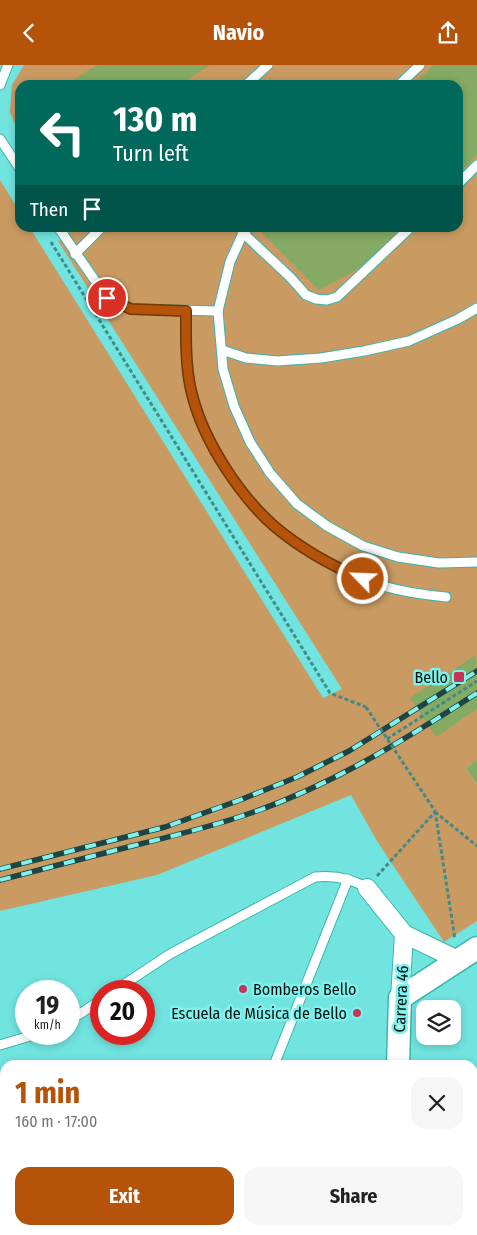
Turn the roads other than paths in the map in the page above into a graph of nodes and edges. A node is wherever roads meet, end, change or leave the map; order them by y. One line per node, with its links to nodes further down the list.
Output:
1 (8, 65): 6 (lane)
2 (268, 65): 4 (lane)
3 (420, 65): 5 (lane)
4 (252, 80)
5 (404, 80)
6 (0, 85)
7 (0, 139): 8 (lane)
8 (15, 162)
9 (477, 165): 10 (lane)
10 (463, 179)
11 (61, 232): 16 (lane)
12 (97, 232): 16 (lane)
13 (245, 232): 19 (lane)
14 (247, 232): 15 (lane)
15 (406, 232)
16 (76, 255): 18 (lane)
17 (477, 308): 20 (lane)
18 (186, 311): 19 (lane); 22 (lane)
19 (218, 311): 20 (lane)
20 (222, 350): 21 (lane)
21 (477, 562)
22 (446, 597)
23 (348, 879): 24 (lane); 27 (lane); 31 (lane)
24 (366, 888): 25 (street)
25 (404, 933): 26 (street); 28 (street, Carrera 46)
26 (468, 954): 28 (street)
27 (131, 980)
28 (400, 998): 32 (street, Carrera 46)
29 (15, 1041): 30 (lane)
30 (0, 1045)
31 (276, 1060)
32 (398, 1060)

